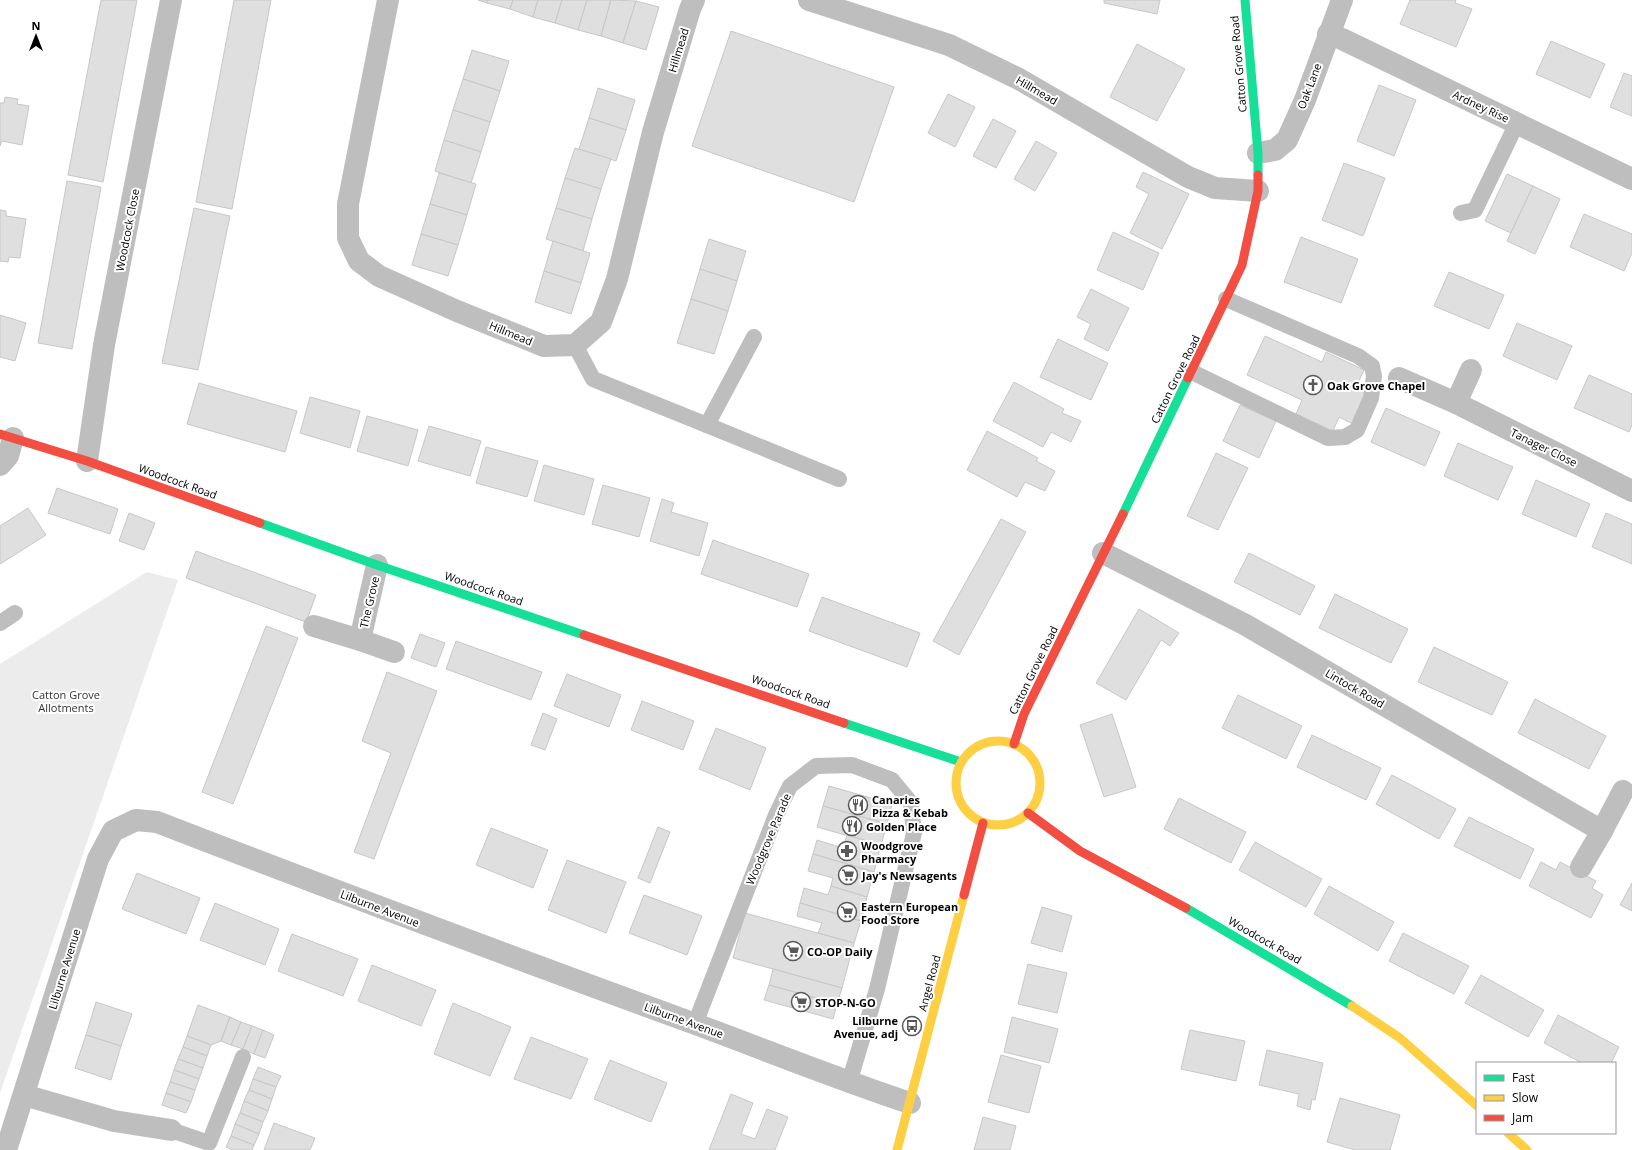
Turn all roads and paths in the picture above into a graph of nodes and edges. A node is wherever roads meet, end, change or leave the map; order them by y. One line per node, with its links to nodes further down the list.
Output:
1 (171, 0): 22 (street, Woodcock Close)
2 (388, 0): 15 (street, Hillmead)
3 (694, 0): 15 (street, Hillmead)
4 (809, 0): 11 (street, Hillmead)
5 (1245, 0): 9 (street, Catton Grove Road)
6 (1342, 0): 7 (street, Oak Lane)
7 (1328, 34): 8 (street, Ardney Rise); 9 (street, Oak Lane)
8 (1517, 123): 10 (street, Ardney Rise); 12 (lane)
9 (1258, 153): 11 (street, Catton Grove Road)
10 (1632, 179)
11 (1258, 191): 13 (street, Catton Grove Road)
12 (1461, 213)
13 (1226, 299): 17 (street, Catton Grove Road); 17 (lane)
14 (754, 337): 20 (lane)
15 (576, 345): 20 (lane)
16 (1471, 370): 19 (street)
17 (1192, 372): 26 (street, Catton Grove Road)
18 (1398, 378): 19 (street, Tanager Close)
19 (1456, 403): 25 (street, Tanager Close)
20 (706, 425): 24 (lane)
21 (6, 436): 22 (street, Woodcock Road); 23 (street)
22 (87, 462): 27 (street, Woodcock Road)
23 (0, 465)
24 (839, 479)
25 (1632, 491)
26 (1103, 553): 33 (street, Catton Grove Road); 38 (street, Lintock Road)
27 (377, 565): 31 (street, The Grove); 34 (street, Woodcock Road)
28 (16, 613): 29 (lane)
29 (0, 623)
30 (314, 626): 31 (street, The Grove)
31 (360, 640): 32 (street, The Grove)
32 (394, 652)
33 (1014, 744): 34 (street); 36 (street)
34 (961, 762): 37 (street)
35 (1623, 791): 38 (street)
36 (1028, 812): 37 (street); 45 (street, Woodcock Road)
37 (983, 823): 44 (street, Angel Road)
38 (1602, 831): 39 (street)
39 (1581, 867)
40 (695, 1024): 42 (street, Lilburne Avenue); 42 (lane, Woodgrove Parade); 43 (street, Lilburne Avenue)
41 (243, 1057): 46 (lane)
42 (849, 1083): 44 (street, Lilburne Avenue)
43 (24, 1095): 46 (street); 48 (street, Lilburne Avenue)
44 (910, 1103): 49 (street, Angel Road)
45 (1476, 1105)
46 (171, 1130)
47 (1509, 1134): 50 (street)
48 (6, 1150)
49 (897, 1150)
50 (1527, 1150)

